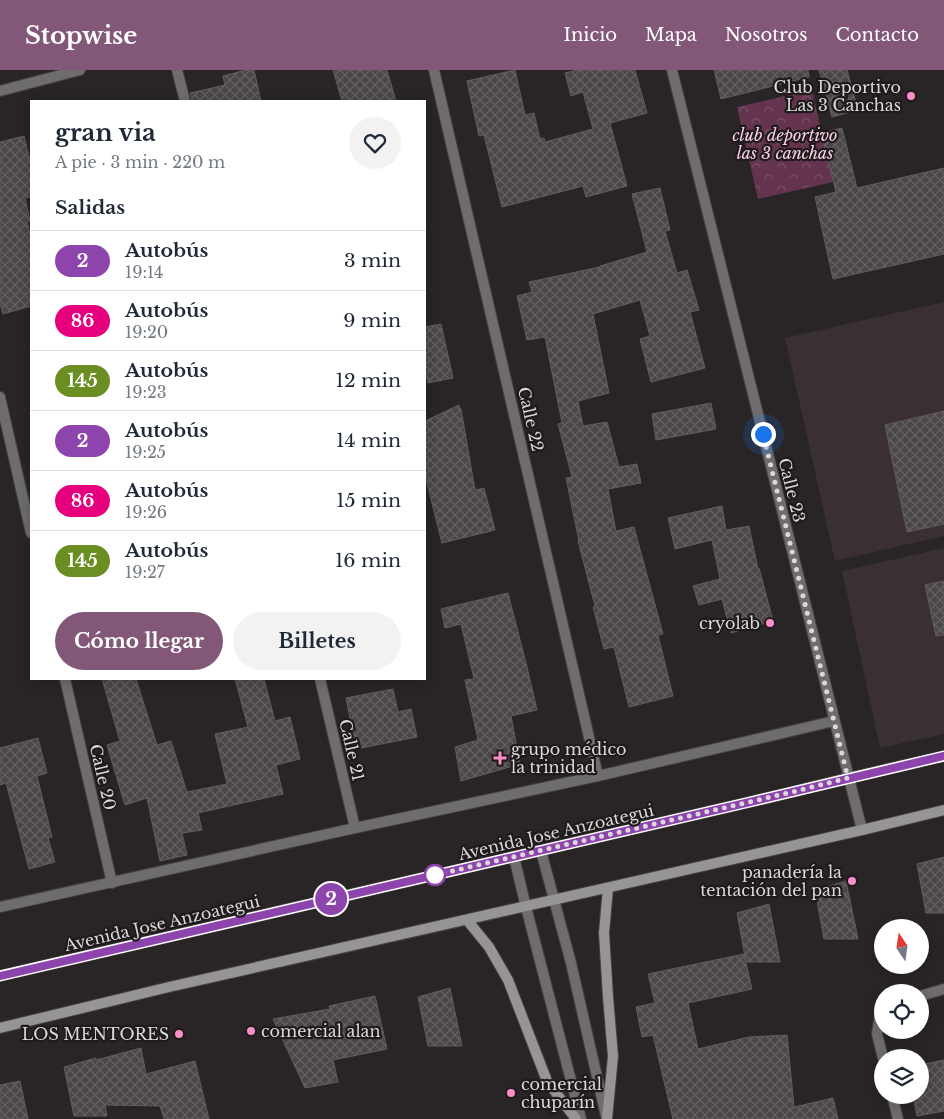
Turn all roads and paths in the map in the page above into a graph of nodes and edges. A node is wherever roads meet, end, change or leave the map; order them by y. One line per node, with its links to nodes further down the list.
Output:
1 (80, 70): 5 (street)
2 (177, 70): 6 (street)
3 (434, 70): 13 (street, Calle 22)
4 (672, 70): 11 (street, Calle 23)
5 (0, 91)
6 (185, 100)
7 (0, 397): 8 (street)
8 (30, 529)
9 (65, 680): 20 (street, Calle 20)
10 (320, 680): 16 (street, Calle 21)
11 (834, 721): 13 (street); 14 (street, Calle 23)
12 (944, 756): 14 (street, Avenida Jose Anzoategui)
13 (598, 776): 16 (street)
14 (848, 778): 17 (street, Calle 23); 18 (street, Avenida Jose Anzoategui)
15 (944, 810): 17 (street)
16 (355, 828): 20 (street)
17 (862, 830): 21 (street)
18 (541, 851): 19 (street, Avenida Jose Anzoategui); 22 (street)
19 (514, 857): 24 (street); 26 (street, Avenida Jose Anzoategui)
20 (112, 883): 23 (street)
21 (608, 888): 22 (street); 33 (street)
22 (554, 900): 24 (street); 33 (street)
23 (0, 907)
24 (526, 907): 25 (street); 32 (street)
25 (467, 920): 29 (street); 31 (street)
26 (0, 976)
27 (944, 988): 28 (street)
28 (929, 993)
29 (0, 1028)
30 (894, 1104): 34 (street)
31 (576, 1119)
32 (581, 1119)
33 (607, 1119)
34 (898, 1119)

